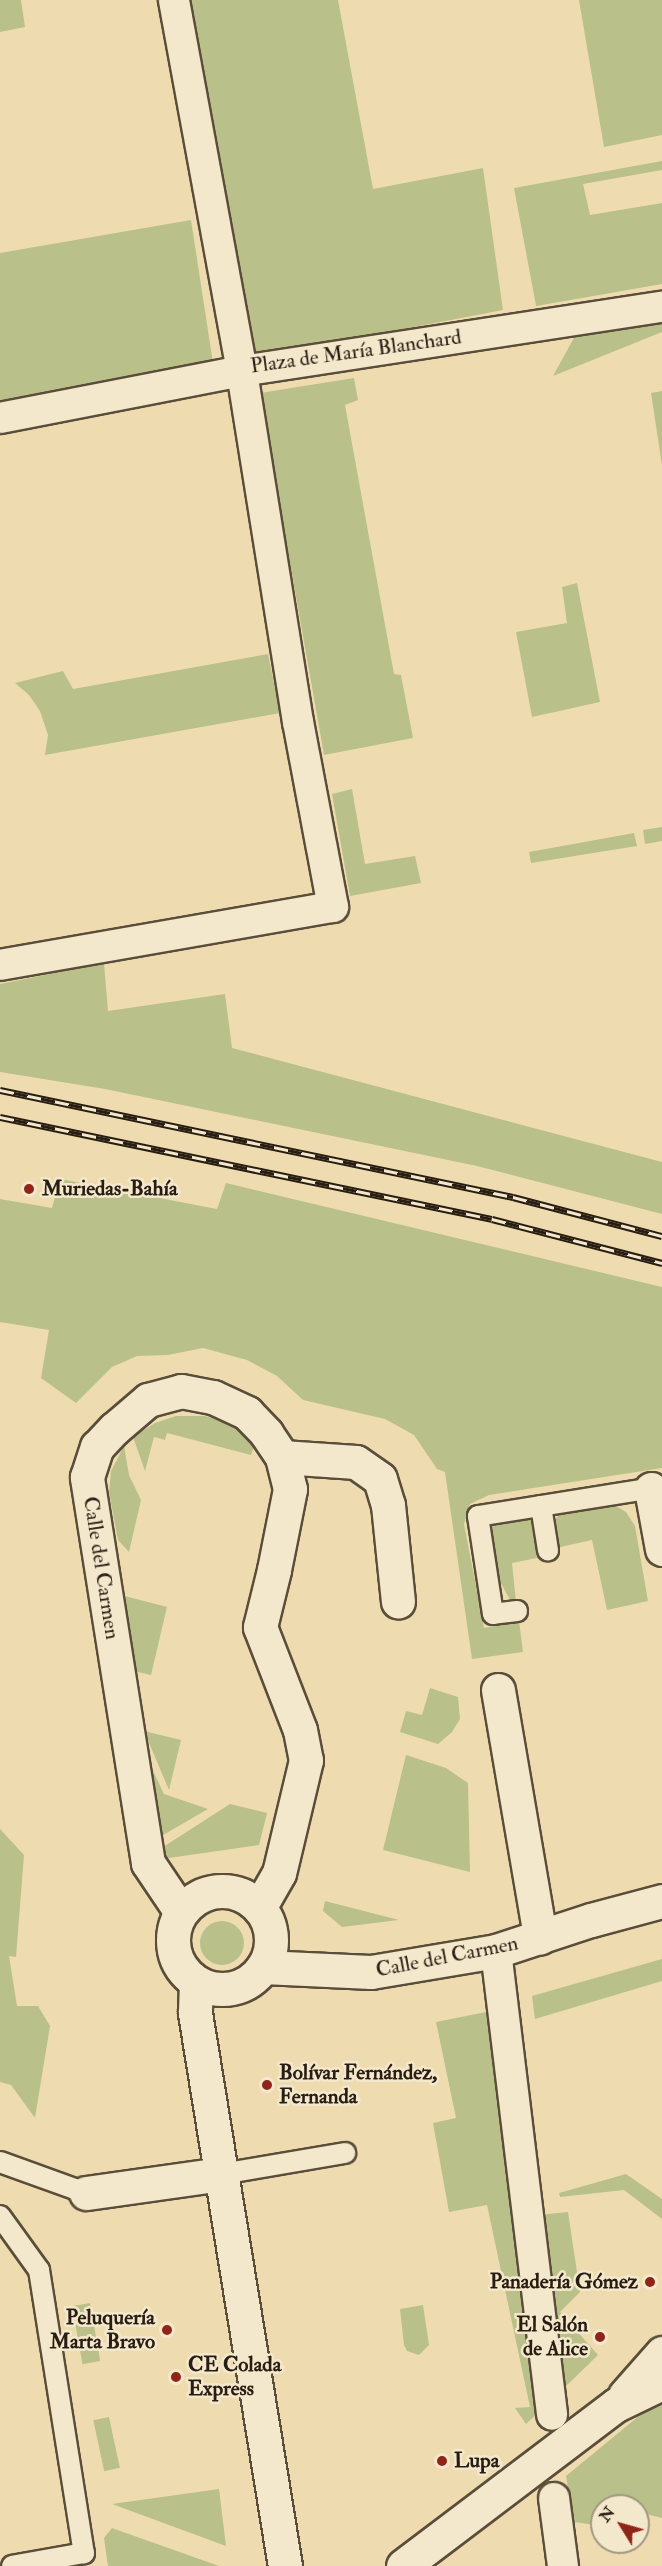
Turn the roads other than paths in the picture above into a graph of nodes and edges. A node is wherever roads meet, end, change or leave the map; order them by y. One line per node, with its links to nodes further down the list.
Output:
1 (174, 0): 3 (street, Plaza de María Blanchard)
2 (662, 307): 3 (street, Plaza de María Blanchard)
3 (242, 372): 4 (street); 5 (street)
4 (0, 418)
5 (0, 965)
6 (282, 1457): 11 (street); 15 (street, Calle del Carmen); 16 (street, Calle del Carmen)
7 (657, 1488): 8 (lane); 9 (street)
8 (541, 1506): 10 (lane); 12 (lane)
9 (662, 1549)
10 (548, 1550)
11 (398, 1601)
12 (517, 1611)
13 (498, 1690): 17 (street)
14 (662, 1901): 17 (street, Calle del Carmen)
15 (259, 1908): 16 (street); 19 (street)
16 (181, 1912): 20 (street)
17 (540, 1937): 18 (street, Calle del Carmen)
18 (496, 1952): 19 (street, Calle del Carmen); 29 (street)
19 (263, 1967): 20 (street)
20 (196, 1982): 23 (street)
21 (345, 2153): 23 (lane)
22 (0, 2162): 24 (lane)
23 (222, 2174): 24 (street); 32 (street)
24 (86, 2193)
25 (0, 2216): 31 (lane)
26 (662, 2353): 28 (street)
27 (662, 2384): 28 (street)
28 (616, 2405): 33 (street)
29 (552, 2415)
30 (554, 2498): 34 (street)
31 (12, 2566)
32 (285, 2566)
33 (403, 2566)
34 (563, 2566)

